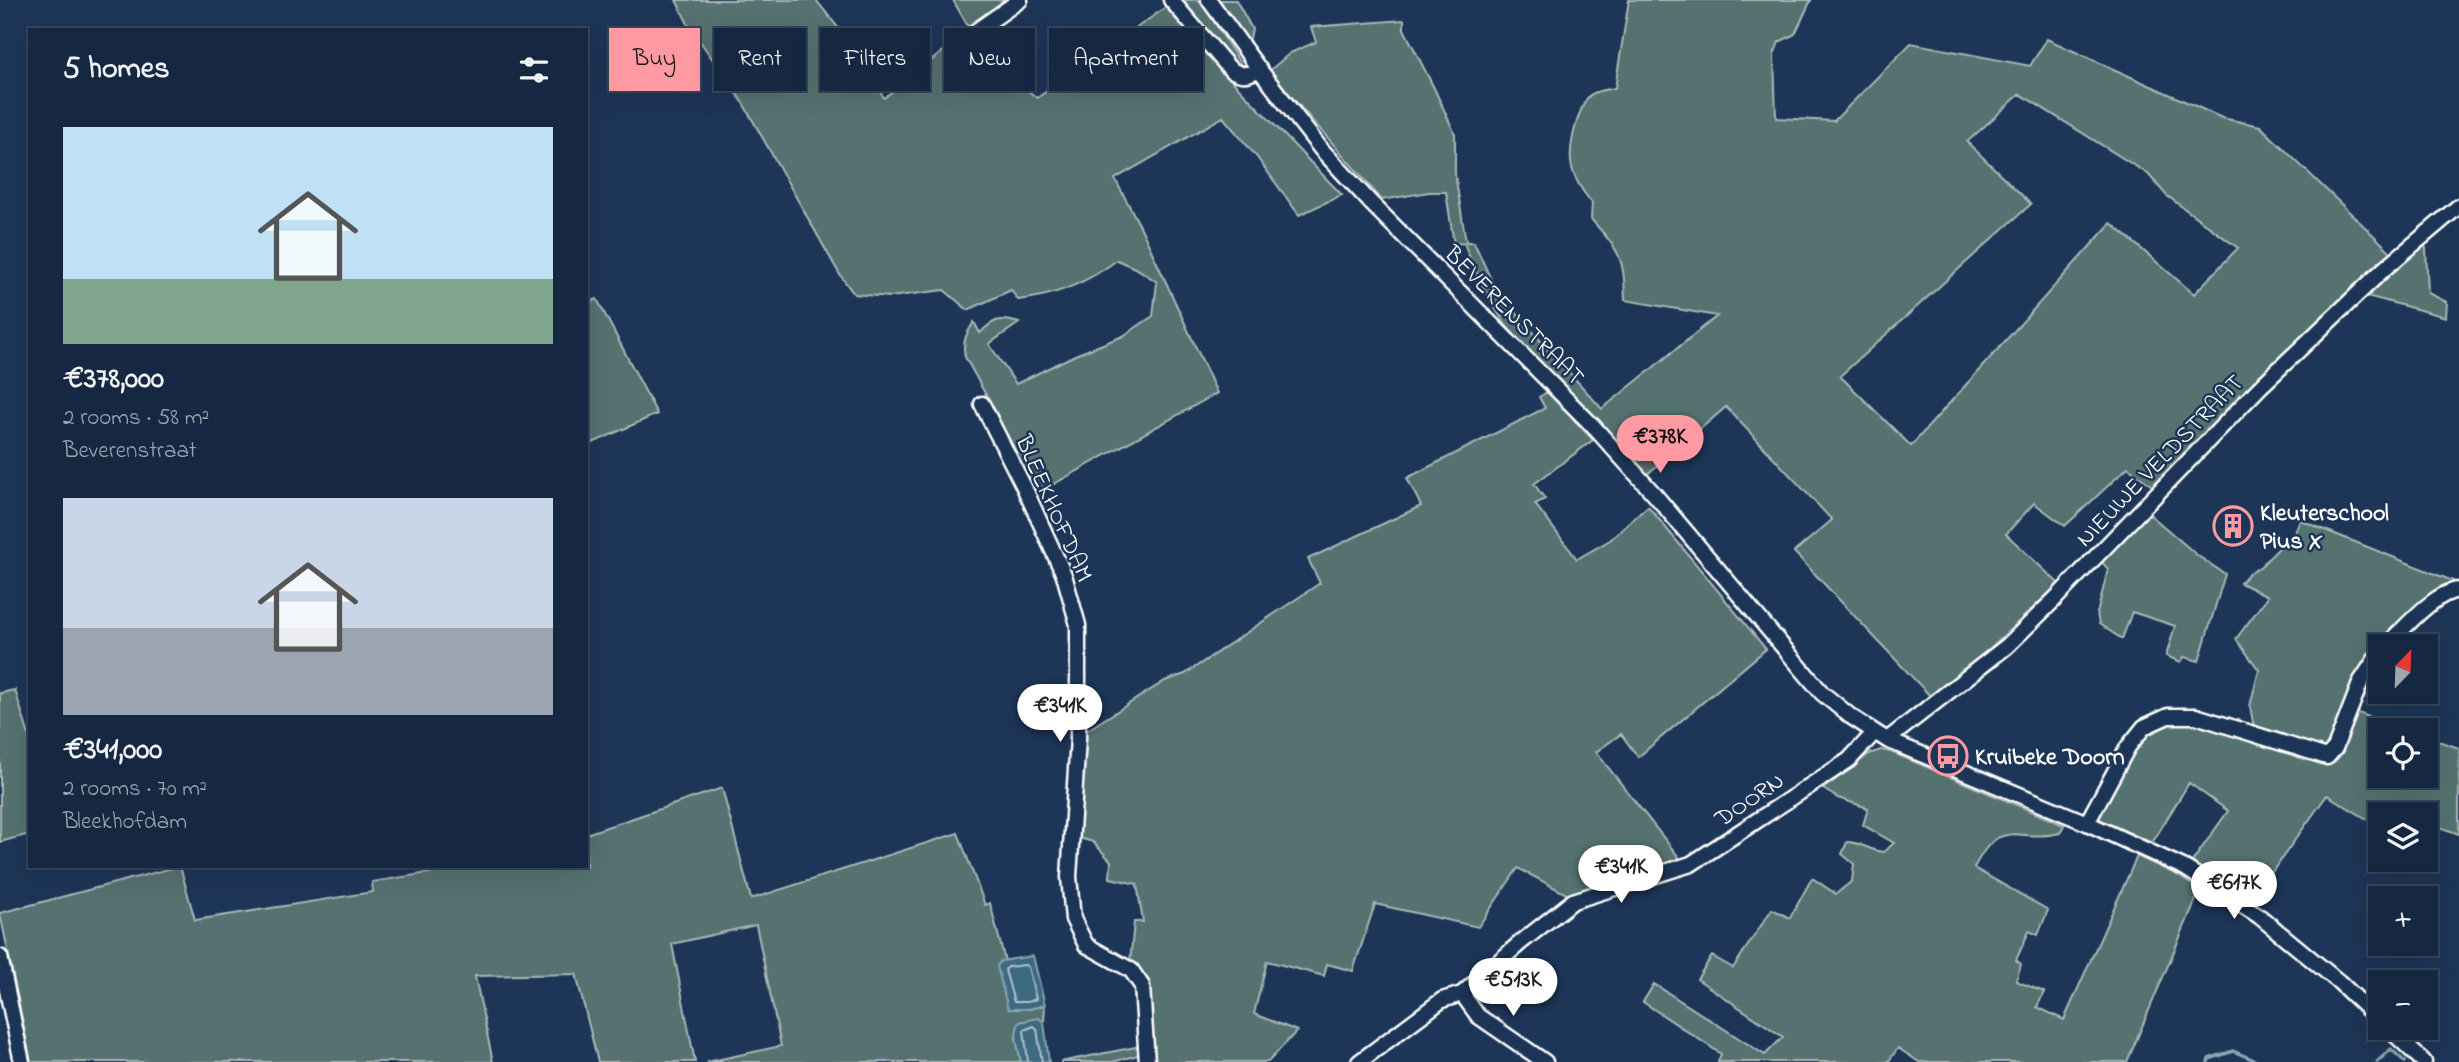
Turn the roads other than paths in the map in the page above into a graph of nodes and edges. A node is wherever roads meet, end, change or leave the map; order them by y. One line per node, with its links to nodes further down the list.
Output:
1 (1020, 0): 4 (street)
2 (1171, 0): 5 (street)
3 (1209, 0): 5 (street, BEVERENSTRAAT)
4 (980, 28)
5 (1259, 69): 11 (street, BEVERENSTRAAT)
6 (2459, 206): 11 (street, NIEUWE VELDSTRAAT)
7 (982, 404): 18 (street, BLEEKHOFDAM)
8 (2459, 590): 9 (street)
9 (2399, 634)
10 (2368, 670): 12 (street)
11 (1880, 736): 12 (street, BEVERENSTRAAT); 14 (street, DOORN)
12 (2088, 823): 15 (street, BEVERENSTRAAT)
13 (0, 957): 17 (street)
14 (1462, 994): 19 (street, DOORN); 20 (street)
15 (2368, 1010)
16 (2401, 1040): 21 (street)
17 (22, 1062)
18 (1147, 1062)
19 (1359, 1062)
20 (1545, 1062)
21 (2424, 1062)

